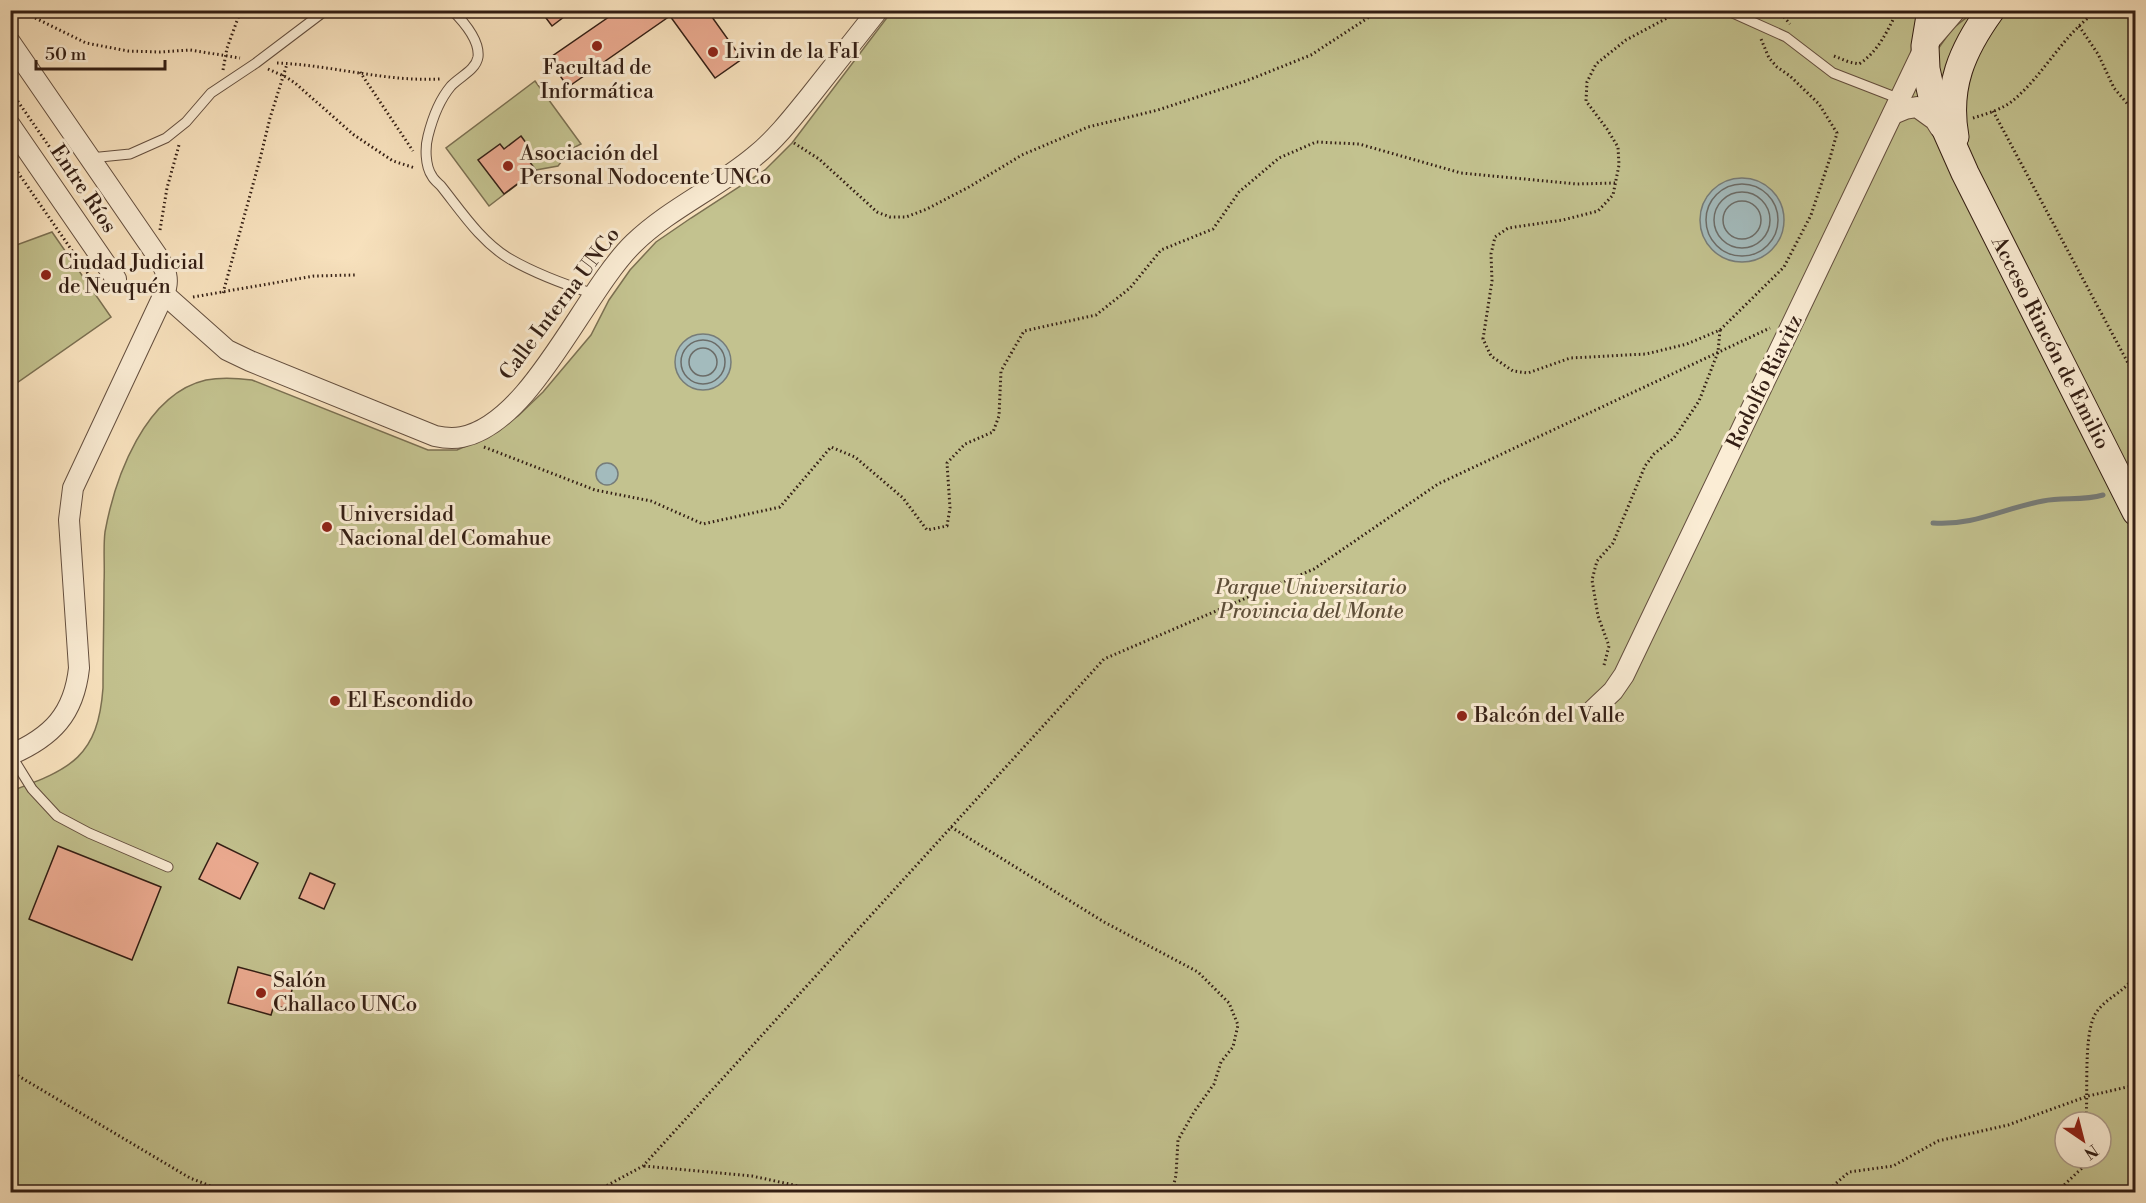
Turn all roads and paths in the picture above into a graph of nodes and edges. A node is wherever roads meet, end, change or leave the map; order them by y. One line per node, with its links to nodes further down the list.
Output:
1 (19, 10): 23 (path)
2 (241, 10): 23 (path)
3 (326, 10): 24 (lane)
4 (452, 10): 28 (lane)
5 (878, 10): 36 (street, Calle Interna UNCo)
6 (1380, 10): 36 (path)
7 (1615, 10): 8 (path)
8 (1681, 10): 41 (path)
9 (1704, 10): 16 (path)
10 (1778, 10): 17 (path)
11 (1898, 10): 22 (path)
12 (1931, 10): 21 (main road, Rodolfo Riavitz)
13 (1956, 10): 21 (street, Rodolfo Riavitz)
14 (1991, 10): 39 (main road, Acceso Rincón de Emilio)
15 (2099, 10): 18 (path)
16 (1723, 13): 30 (lane)
17 (1792, 26)
18 (2079, 26): 31 (path); 32 (path)
19 (1757, 35): 51 (path)
20 (10, 42): 37 (street)
21 (1925, 46): 30 (street, Rodolfo Riavitz); 39 (main road, Acceso Rincón de Emilio)
22 (1831, 54)
23 (226, 55): 24 (path); 29 (path)
24 (256, 63): 25 (path); 27 (path); 29 (lane)
25 (287, 64): 26 (path); 27 (path)
26 (359, 72): 28 (path); 40 (path)
27 (283, 76): 40 (path); 46 (path)
28 (460, 77): 40 (lane)
29 (219, 87): 34 (lane)
30 (1897, 106): 39 (street); 50 (street, Rodolfo Riavitz)
31 (1993, 111): 33 (path); 53 (path)
32 (2136, 114)
33 (1966, 120)
34 (186, 122): 37 (lane); 42 (path)
35 (10, 125): 45 (street, Entre Ríos)
36 (778, 134): 48 (street, Calle Interna UNCo)
37 (90, 158): 42 (street)
38 (10, 161): 43 (path)
39 (1965, 173): 55 (main road, Acceso Rincón de Emilio)
40 (430, 175): 48 (lane)
41 (1615, 183): 51 (path); 54 (path)
42 (163, 264): 47 (street)
43 (89, 275)
44 (355, 275): 46 (path)
45 (116, 279)
46 (223, 292): 49 (path)
47 (164, 294): 54 (street); 58 (street)
48 (594, 294): 54 (street, Calle Interna UNCo)
49 (188, 298)
50 (1797, 315): 52 (path); 57 (street, Rodolfo Riavitz)
51 (1720, 330): 52 (path)
52 (1719, 352): 56 (path); 59 (path)
53 (2136, 378)
54 (462, 437)
55 (2136, 512)
56 (1604, 665)
57 (1593, 710)
58 (11, 755): 60 (lane)
59 (951, 827): 66 (path); 71 (path)
60 (168, 867)
61 (2136, 970): 64 (path)
62 (10, 1071): 68 (path)
63 (2136, 1085): 64 (path)
64 (2088, 1096): 65 (path); 74 (path)
65 (2087, 1110)
66 (643, 1166): 69 (path); 70 (path)
67 (2080, 1170): 75 (path)
68 (226, 1192)
69 (594, 1192)
70 (826, 1192)
71 (1172, 1192)
72 (1715, 1192): 73 (path)
73 (1782, 1192)
74 (1826, 1192)
75 (2059, 1192)

